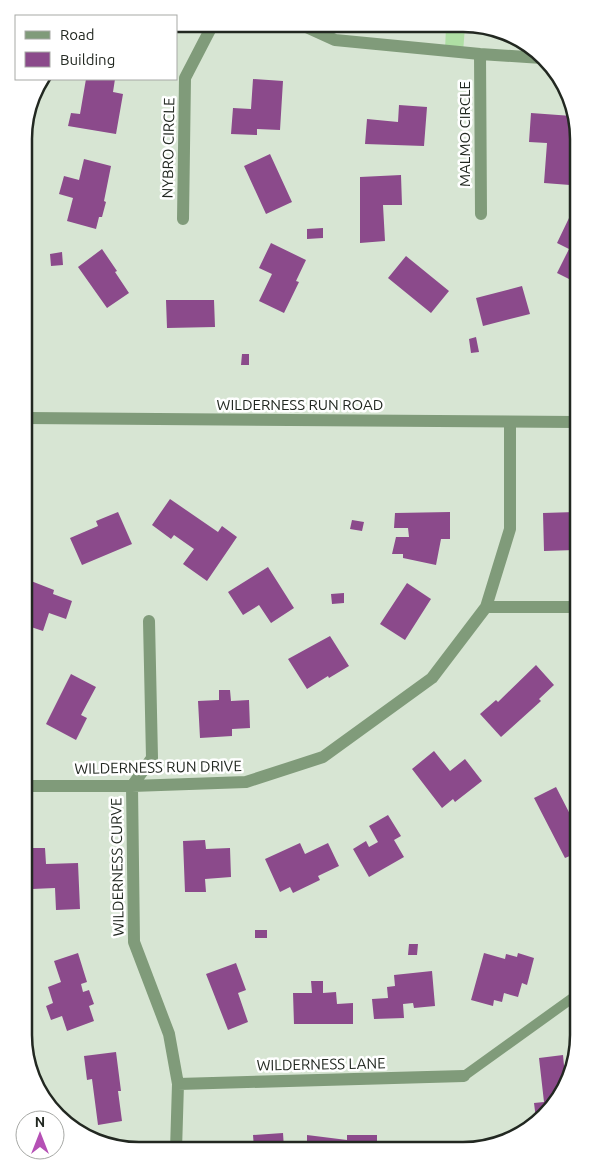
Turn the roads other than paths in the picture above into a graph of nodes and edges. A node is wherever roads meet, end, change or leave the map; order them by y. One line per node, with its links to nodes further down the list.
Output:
1 (318, 32): 3 (street)
2 (208, 33): 6 (street, NYBRO CIRCLE)
3 (480, 54): 4 (street); 5 (street, MALMO CIRCLE)
4 (531, 57)
5 (481, 214)
6 (183, 219)
7 (33, 418): 8 (street, WILDERNESS RUN ROAD)
8 (510, 422): 9 (street, WILDERNESS RUN ROAD); 10 (street, WILDERNESS RUN DRIVE)
9 (570, 422)
10 (486, 607): 11 (street); 14 (street, WILDERNESS RUN DRIVE)
11 (569, 607)
12 (149, 620): 14 (street)
13 (32, 786): 14 (street, WILDERNESS RUN DRIVE)
14 (132, 786): 17 (street, WILDERNESS CURVE)
15 (569, 1000): 16 (lane)
16 (464, 1076): 17 (street, WILDERNESS LANE)
17 (178, 1084): 18 (street, WILDERNESS CURVE)
18 (176, 1142)

